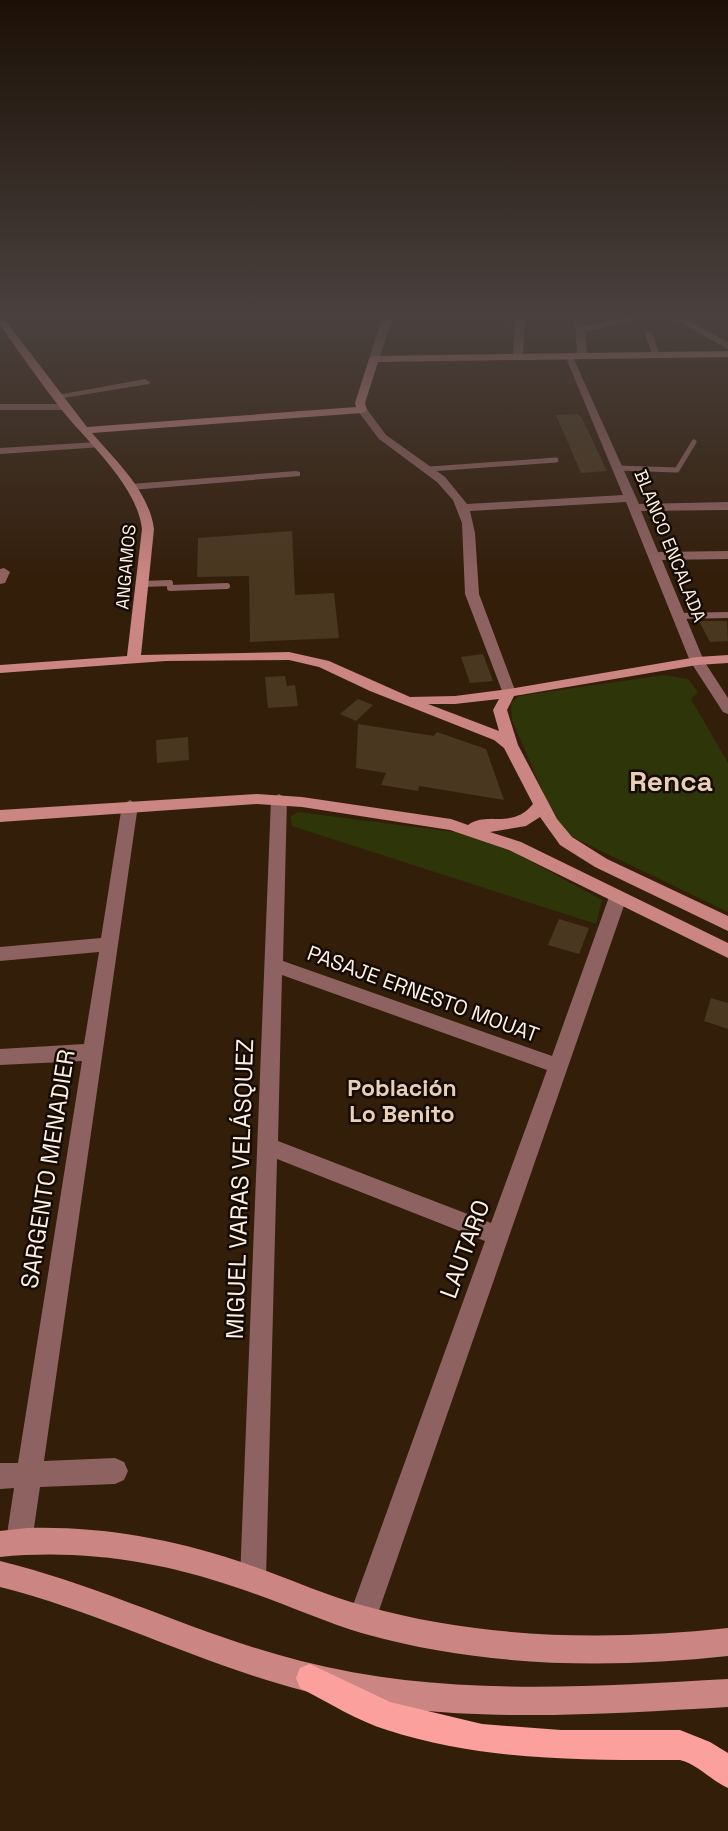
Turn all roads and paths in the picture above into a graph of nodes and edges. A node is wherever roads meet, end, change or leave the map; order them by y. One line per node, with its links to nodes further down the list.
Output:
1 (63, 404): 5 (street, ANGAMOS)
2 (360, 404): 6 (street)
3 (589, 404): 12 (street, BLANCO ENCALADA)
4 (0, 407): 5 (street)
5 (65, 407): 7 (street, ANGAMOS)
6 (362, 410): 7 (street); 13 (street)
7 (85, 430): 9 (street, ANGAMOS)
8 (694, 442): 12 (lane)
9 (97, 445): 10 (street); 15 (street, ANGAMOS)
10 (0, 451)
11 (556, 460): 13 (lane)
12 (618, 468): 16 (street, BLANCO ENCALADA)
13 (430, 469): 18 (street)
14 (296, 474): 15 (street)
15 (131, 487): 21 (street, ANGAMOS)
16 (632, 503): 17 (street); 18 (street); 20 (street, BLANCO ENCALADA)
17 (728, 506)
18 (463, 508): 29 (street)
19 (728, 555): 20 (street)
20 (654, 556): 24 (street, BLANCO ENCALADA)
21 (143, 584): 22 (lane); 25 (street, ANGAMOS)
22 (227, 586)
23 (728, 615): 24 (lane)
24 (677, 616): 27 (street, BLANCO ENCALADA)
25 (134, 658): 28 (street); 30 (street)
26 (728, 659): 27 (street)
27 (697, 661): 29 (street); 31 (street, BLANCO ENCALADA)
28 (0, 668)
29 (509, 692): 30 (street); 32 (street)
30 (396, 697): 32 (street)
31 (728, 709)
32 (510, 746): 34 (street)
33 (279, 799): 35 (street); 37 (street); 43 (street, MIGUEL VARAS VELÁSQUEZ)
34 (541, 805): 37 (street); 39 (street)
35 (130, 806): 36 (street); 40 (street, SARGENTO MENADIER)
36 (0, 816)
37 (451, 825): 38 (street)
38 (618, 897): 41 (street); 46 (street, LAUTARO)
39 (728, 924)
40 (109, 944): 42 (street); 44 (street, SARGENTO MENADIER)
41 (728, 951)
42 (0, 954)
43 (274, 965): 46 (street, PASAJE ERNESTO MOUAT); 47 (street, MIGUEL VARAS VELÁSQUEZ)
44 (93, 1052): 45 (street); 50 (street, SARGENTO MENADIER)
45 (0, 1057)
46 (558, 1066): 48 (street, LAUTARO)
47 (267, 1146): 48 (street); 54 (street, MIGUEL VARAS VELÁSQUEZ)
48 (498, 1236): 55 (street, LAUTARO)
49 (115, 1471): 50 (street)
50 (29, 1474): 51 (street); 52 (street, SARGENTO MENADIER)
51 (0, 1476)
52 (9, 1543): 54 (street)
53 (0, 1574): 57 (street)
54 (253, 1580): 55 (street)
55 (362, 1619): 56 (street)
56 (728, 1642)
57 (310, 1678): 58 (street); 59 (main road)
58 (728, 1693)
59 (728, 1773)

